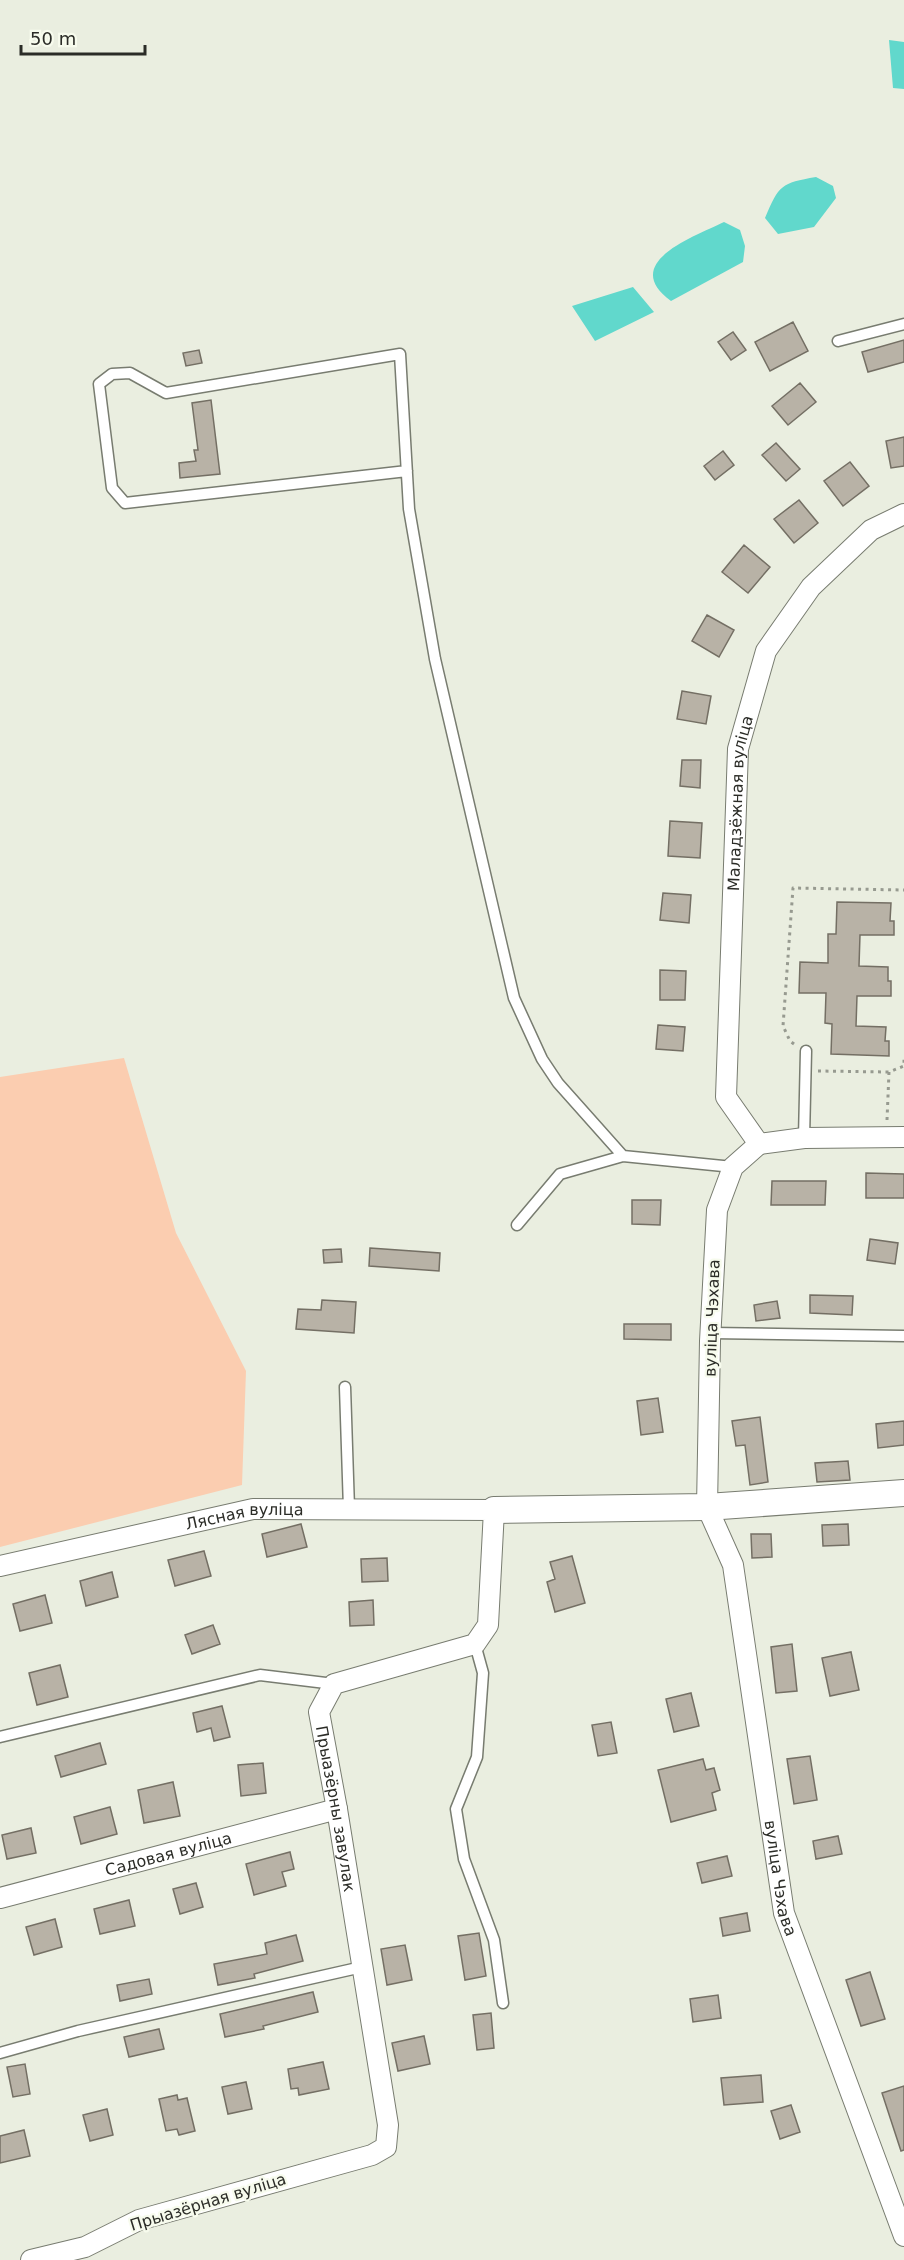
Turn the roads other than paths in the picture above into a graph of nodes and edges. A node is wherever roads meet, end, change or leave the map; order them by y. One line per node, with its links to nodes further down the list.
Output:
1 (904, 324): 2 (lane)
2 (838, 340)
3 (407, 471): 3 (lane); 9 (lane)
4 (904, 514): 8 (street, Маладзёжная вуліца)
5 (806, 1051): 7 (lane)
6 (895, 1137): 7 (street)
7 (804, 1138): 8 (street)
8 (759, 1144): 10 (street, вуліца Чэхава)
9 (623, 1156): 10 (lane); 11 (lane)
10 (733, 1167): 12 (street, вуліца Чэхава)
11 (517, 1225)
12 (711, 1333): 13 (lane); 16 (street, вуліца Чэхава)
13 (904, 1336)
14 (345, 1387): 17 (lane)
15 (904, 1493): 16 (street)
16 (706, 1507): 18 (street); 29 (street, вуліца Чэхава)
17 (349, 1509): 18 (street, Лясная вуліца); 19 (street, Лясная вуліца)
18 (494, 1510): 20 (street)
19 (0, 1566)
20 (475, 1644): 21 (street); 26 (lane)
21 (334, 1684): 22 (lane); 23 (street, Прыазёрны завулак)
22 (0, 1737)
23 (337, 1809): 24 (street, Садовая вуліца); 25 (street, Прыазёрны завулак)
24 (0, 1898)
25 (362, 1967): 27 (lane); 28 (street, Прыазёрны завулак)
26 (503, 2003)
27 (0, 2053)
28 (386, 2147): 30 (street, Прыазёрная вуліца)
29 (904, 2236)
30 (32, 2260)

